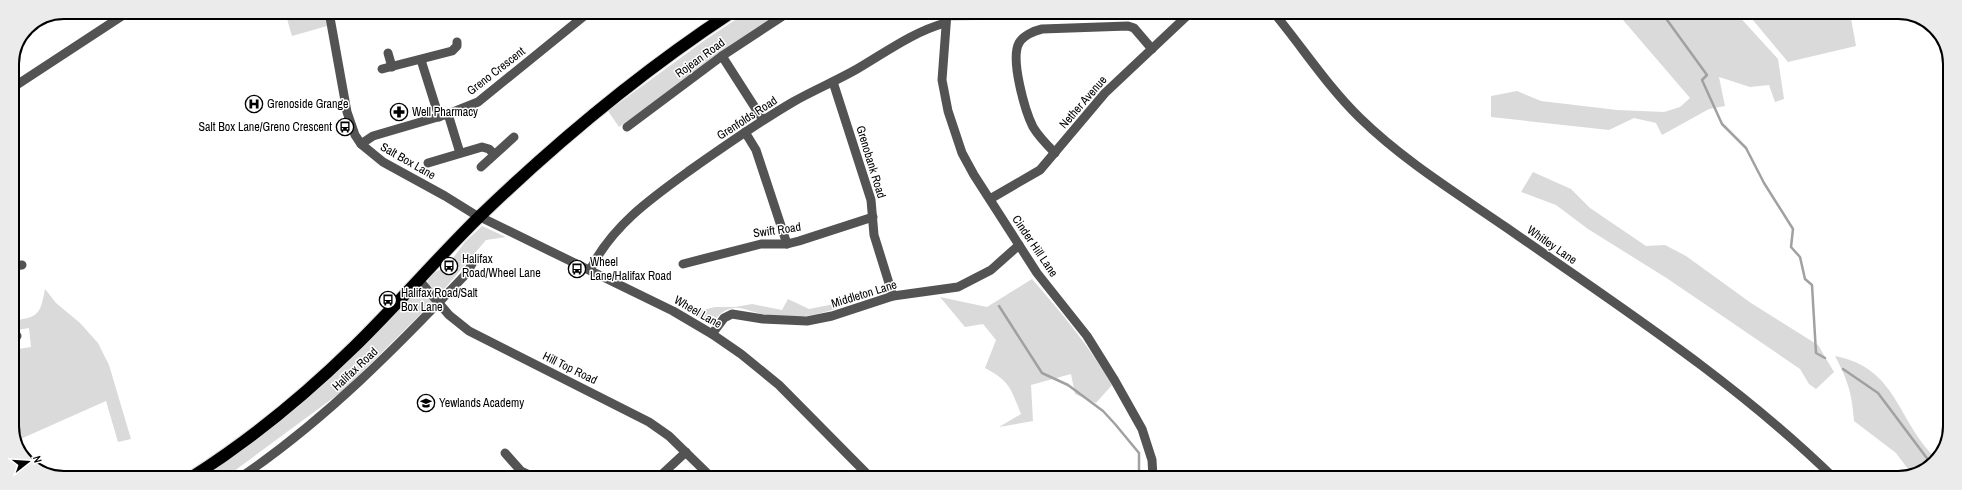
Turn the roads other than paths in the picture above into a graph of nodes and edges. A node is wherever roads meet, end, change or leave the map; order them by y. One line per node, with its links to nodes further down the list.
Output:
1 (117, 19): 18 (street)
2 (330, 19): 25 (street, Salt Box Lane)
3 (580, 19): 19 (street, Greno Crescent)
4 (722, 19): 32 (highway)
5 (778, 19): 13 (street, Rojean Road)
6 (946, 19): 9 (street, Cinder Hill Lane)
7 (1184, 19): 11 (street, Nether Avenue)
8 (1279, 19): 52 (street, Whitley Lane)
9 (945, 23): 17 (street, Grenfolds Road); 31 (street, Cinder Hill Lane)
10 (457, 42): 14 (street)
11 (1152, 49): 28 (street, Nether Avenue); 28 (street)
12 (388, 54): 15 (street)
13 (722, 56): 21 (street); 22 (street, Rojean Road)
14 (422, 60): 15 (street); 20 (street)
15 (392, 67): 16 (street)
16 (382, 69)
17 (832, 82): 21 (street, Grenfolds Road); 33 (street, Grenobank Road)
18 (19, 83)
19 (448, 114): 20 (street, Greno Crescent); 26 (street)
20 (439, 117): 25 (street, Greno Crescent)
21 (763, 120): 23 (street, Grenfolds Road)
22 (627, 127)
23 (745, 132): 34 (street); 38 (street, Grenfolds Road)
24 (514, 137): 27 (street)
25 (361, 144): 32 (street, Salt Box Lane)
26 (460, 153): 27 (street); 29 (street)
27 (494, 154): 30 (street)
28 (1055, 154): 31 (street, Nether Avenue)
29 (428, 163)
30 (481, 168)
31 (990, 199): 35 (street, Cinder Hill Lane)
32 (480, 217): 38 (street, Wheel Lane); 39 (highway)
33 (873, 217): 34 (street, Swift Road); 40 (street, Grenobank Road)
34 (787, 244): 37 (street, Swift Road)
35 (1019, 245): 40 (street, Middleton Lane); 51 (street, Cinder Hill Lane)
36 (472, 264): 41 (street, Halifax Road)
37 (683, 264)
38 (590, 270): 42 (street, Wheel Lane)
39 (419, 280): 41 (street, Hill Top Road); 45 (highway)
40 (893, 296): 42 (street, Middleton Lane)
41 (439, 302): 43 (street, Hill Top Road); 46 (street, Halifax Road)
42 (712, 334): 50 (street, Wheel Lane)
43 (686, 452): 48 (street); 49 (street, Hill Top Road)
44 (505, 453): 47 (street)
45 (201, 471)
46 (249, 471)
47 (521, 471)
48 (665, 471)
49 (705, 471)
50 (864, 471)
51 (1153, 471)
52 (1827, 471)

